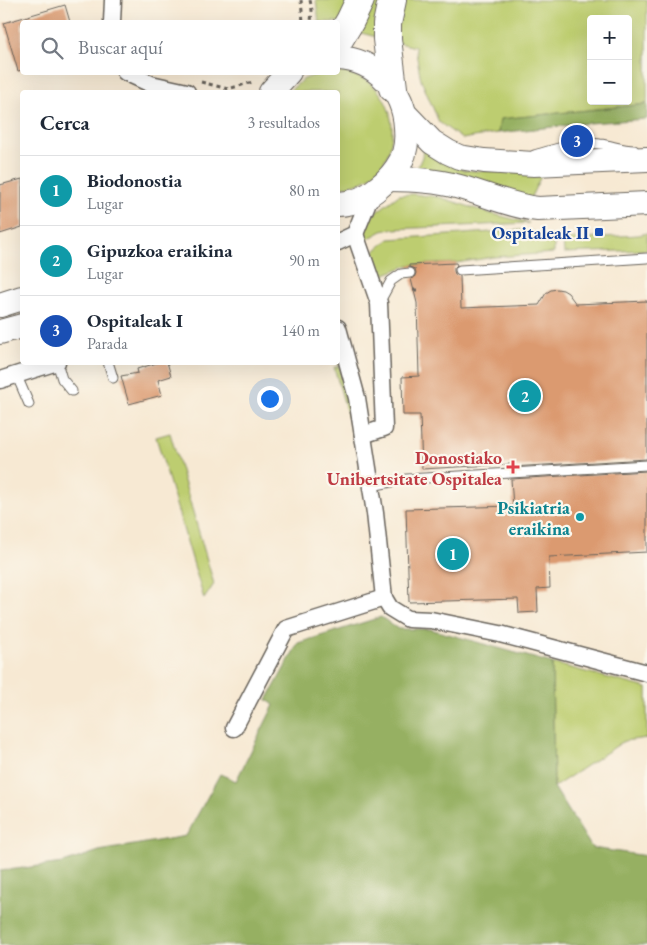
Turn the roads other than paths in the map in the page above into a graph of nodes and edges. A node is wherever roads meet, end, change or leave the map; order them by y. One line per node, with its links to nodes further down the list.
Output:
1 (113, 0): 4 (street)
2 (360, 0): 5 (highway)
3 (392, 0): 11 (highway)
4 (112, 20)
5 (340, 38)
6 (340, 58): 11 (main road)
7 (130, 75): 10 (street)
8 (283, 75): 9 (main road)
9 (265, 85)
10 (150, 88): 12 (street)
11 (393, 88): 13 (main road)
12 (168, 90)
13 (406, 115): 14 (main road); 15 (main road)
14 (646, 154)
15 (398, 179): 16 (main road); 17 (lane); 19 (main road)
16 (371, 194): 18 (main road); 20 (street)
17 (451, 194)
18 (340, 204)
19 (647, 204)
20 (355, 234): 21 (street); 26 (street)
21 (340, 241)
22 (647, 258): 23 (lane)
23 (460, 270)
24 (410, 273): 26 (lane)
25 (20, 299): 27 (main road)
26 (379, 303): 39 (street)
27 (0, 305)
28 (20, 327): 29 (main road)
29 (0, 332)
30 (340, 335): 39 (street)
31 (47, 365): 34 (street)
32 (58, 365): 37 (lane)
33 (109, 365): 35 (lane)
34 (16, 374): 36 (street); 38 (lane)
35 (113, 378)
36 (0, 380)
37 (72, 391)
38 (29, 404)
39 (359, 436): 41 (street)
40 (647, 465): 41 (lane)
41 (371, 486): 42 (street)
42 (384, 598): 43 (street); 44 (street)
43 (647, 673)
44 (234, 728)

